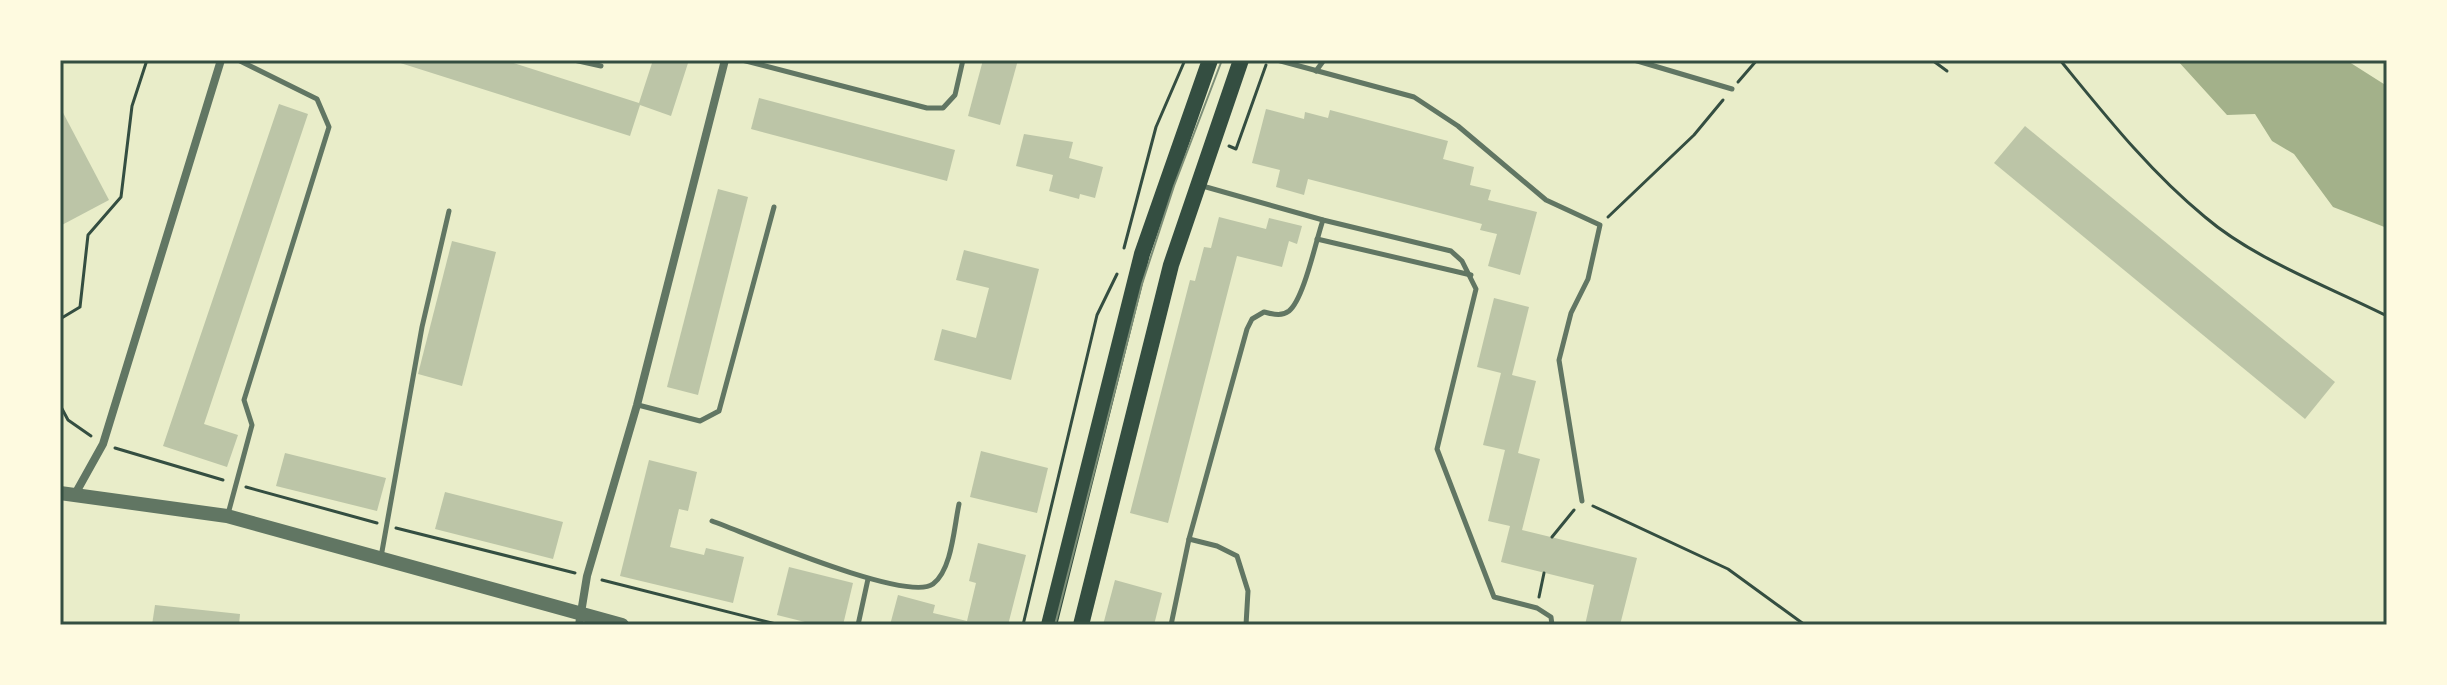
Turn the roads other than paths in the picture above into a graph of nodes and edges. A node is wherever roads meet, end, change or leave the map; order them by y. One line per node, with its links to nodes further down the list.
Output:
1 (221, 60): 22 (street)
2 (238, 60): 25 (lane)
3 (574, 60): 12 (lane)
4 (725, 60): 21 (street)
5 (742, 60): 6 (lane)
6 (963, 60)
7 (1210, 60): 33 (main road)
8 (1241, 60): 15 (main road)
9 (1277, 60): 13 (lane)
10 (1324, 60): 13 (lane)
11 (1634, 60): 14 (lane)
12 (601, 66)
13 (1316, 71): 23 (lane)
14 (1732, 89)
15 (1196, 184): 18 (lane); 34 (main road)
16 (774, 207): 21 (lane)
17 (449, 211): 28 (lane)
18 (1323, 220): 19 (lane); 20 (lane)
19 (1317, 239): 20 (lane); 27 (lane)
20 (1471, 275): 37 (lane)
21 (637, 405): 30 (street)
22 (67, 494): 25 (street)
23 (1582, 501)
24 (959, 504): 29 (lane)
25 (227, 516): 28 (street)
26 (712, 521): 29 (lane)
27 (1189, 539): 35 (lane); 36 (lane)
28 (380, 558): 30 (street)
29 (868, 579): 32 (lane)
30 (579, 619): 31 (street)
31 (622, 625)
32 (858, 625)
33 (1049, 625)
34 (1081, 625)
35 (1171, 625)
36 (1246, 625)
37 (1552, 625)

